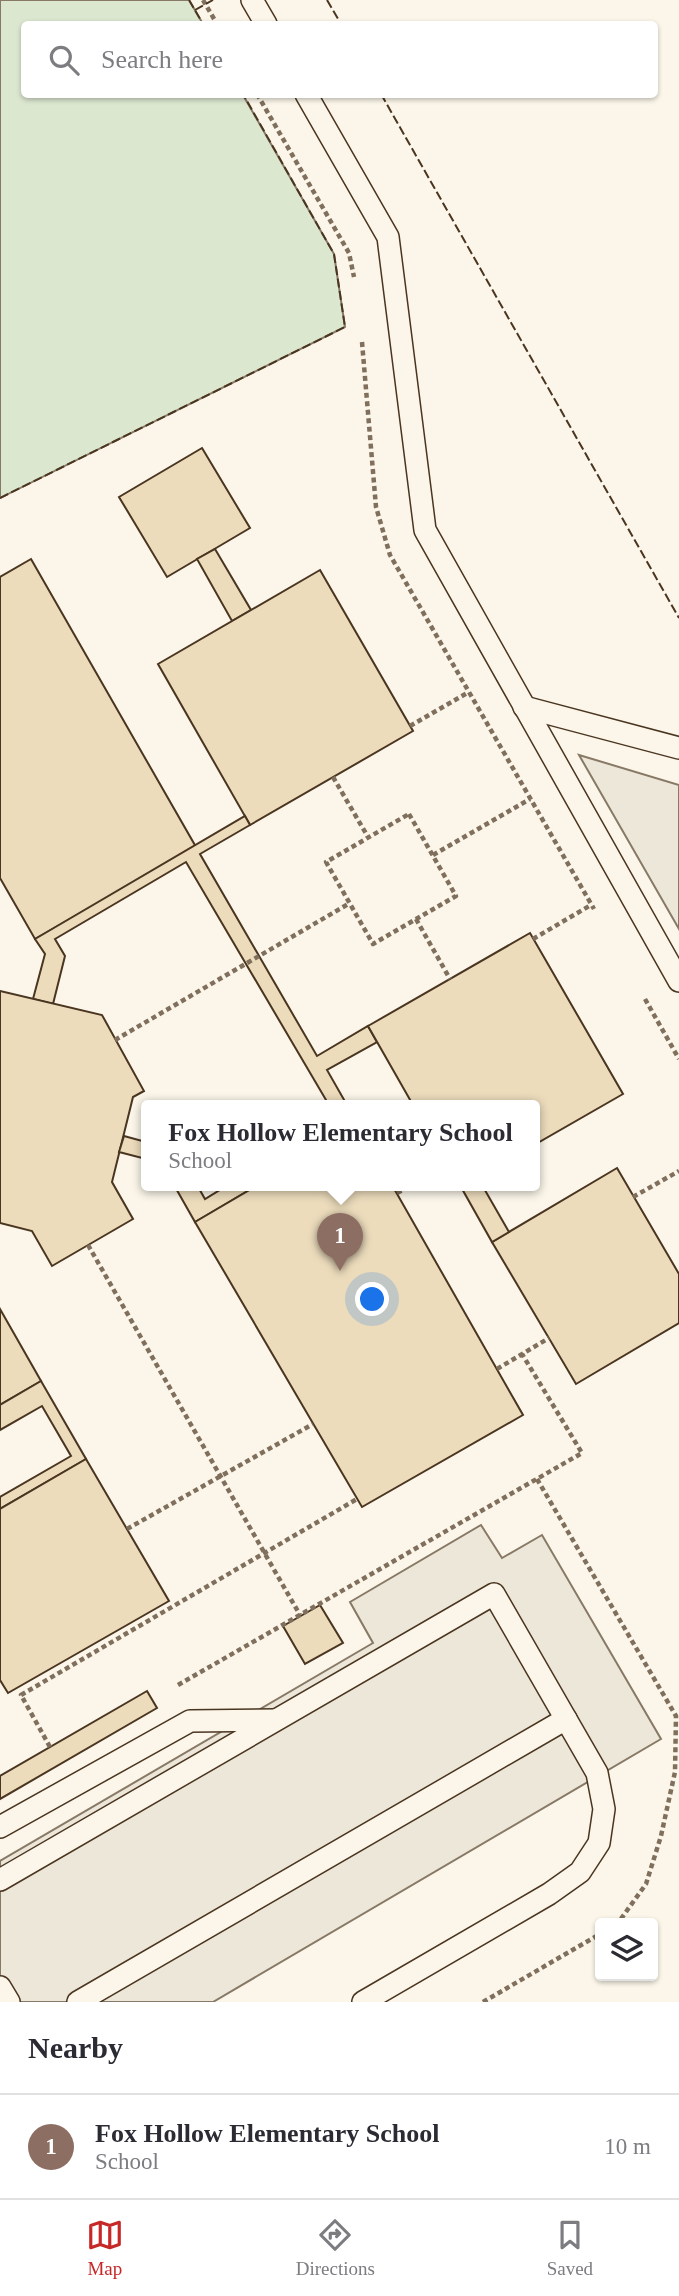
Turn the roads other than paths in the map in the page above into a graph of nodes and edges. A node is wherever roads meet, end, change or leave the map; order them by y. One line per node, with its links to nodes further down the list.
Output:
1 (252, 0): 2 (lane)
2 (264, 21)
3 (308, 98): 4 (lane)
4 (524, 707): 5 (lane); 6 (lane)
5 (679, 748)
6 (679, 981)
7 (566, 1719): 8 (lane); 13 (lane); 14 (lane)
8 (277, 1720): 9 (lane); 10 (lane)
9 (0, 1827)
10 (0, 1880)
11 (0, 1987): 12 (lane)
12 (9, 2002)
13 (78, 2002)
14 (363, 2002)

